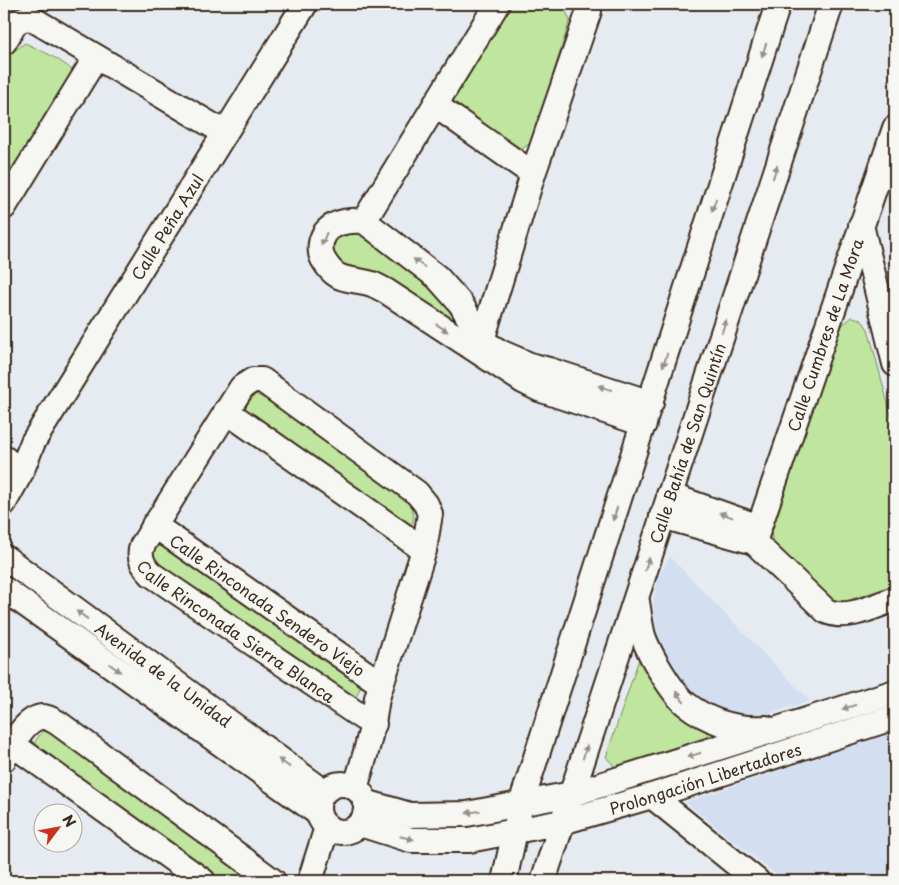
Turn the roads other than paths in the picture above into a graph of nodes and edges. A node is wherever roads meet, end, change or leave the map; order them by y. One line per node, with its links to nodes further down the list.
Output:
1 (497, 4): 8 (street)
2 (589, 4): 11 (street)
3 (778, 4): 18 (street, one-way to 18)
4 (831, 4): 21 (street, Calle Bahía de San Quintín, one-way to 4)
5 (297, 6): 10 (street, Calle Peña Azul)
6 (4, 42): 7 (street)
7 (96, 57): 10 (street); 12 (street)
8 (435, 105): 11 (street); 13 (street)
9 (895, 128): 14 (street, Calle Cumbres de La Mora)
10 (225, 133): 19 (street, Calle Peña Azul)
11 (533, 174): 15 (street)
12 (4, 207)
13 (364, 221): 15 (street, one-way to 13); 15 (street, one-way to 15)
14 (861, 225): 16 (street); 23 (street, Calle Cumbres de La Mora)
15 (480, 347): 18 (street)
16 (895, 364)
17 (226, 411): 22 (street, Calle Rinconada Sierra Blanca); 24 (street); 24 (street, Calle Rinconada Sierra Blanca)
18 (647, 414): 40 (street, one-way to 40)
19 (9, 465): 20 (street, Calle Peña Azul)
20 (4, 503)
21 (665, 505): 23 (street); 28 (street, Calle Bahía de San Quintín, one-way to 21)
22 (154, 525): 31 (street, Calle Rinconada Sendero Viejo); 34 (street, Calle Rinconada Sierra Blanca)
23 (757, 535): 29 (street)
24 (424, 550): 31 (street, Calle Rinconada Sierra Blanca)
25 (4, 557): 27 (street, Avenida de la Unidad)
26 (4, 589): 30 (street, Avenida de la Unidad)
27 (59, 597): 30 (street); 41 (street, Avenida de la Unidad, one-way to 27)
28 (636, 597): 35 (street, one-way to 28); 38 (street, Calle Bahía de San Quintín, one-way to 28)
29 (895, 599)
30 (45, 618): 41 (street, Avenida de la Unidad, one-way to 41)
31 (379, 692): 34 (street, Calle Rinconada Sierra Blanca)
32 (895, 692): 35 (street, Prolongación Libertadores, one-way to 35)
33 (895, 717): 36 (street, Prolongación Libertadores)
34 (369, 721): 41 (street, Calle Rinconada Sierra Blanca)
35 (789, 725): 36 (street); 38 (street, Prolongación Libertadores, one-way to 38)
36 (798, 749): 39 (street, Prolongación Libertadores)
37 (8, 752): 45 (street); 46 (street)
38 (572, 794): 40 (street, Prolongación Libertadores); 42 (street, Calle Bahía de San Quintín)
39 (652, 796): 42 (street, Prolongación Libertadores); 50 (street)
40 (522, 804): 41 (street, Avenida de la Unidad, one-way to 41); 43 (street)
41 (341, 808): 43 (street, Avenida de la Unidad, one-way to 43); 47 (street, Calle Rinconada Sierra Blanca); 48 (street, Calle Rinconada Sierra Blanca)
42 (562, 822): 43 (street, Prolongación Libertadores); 44 (street, Calle Bahía de San Quintín)
43 (514, 831): 49 (street)
44 (548, 878)
45 (202, 881)
46 (273, 881)
47 (310, 881)
48 (325, 881)
49 (504, 881)
50 (757, 881)

